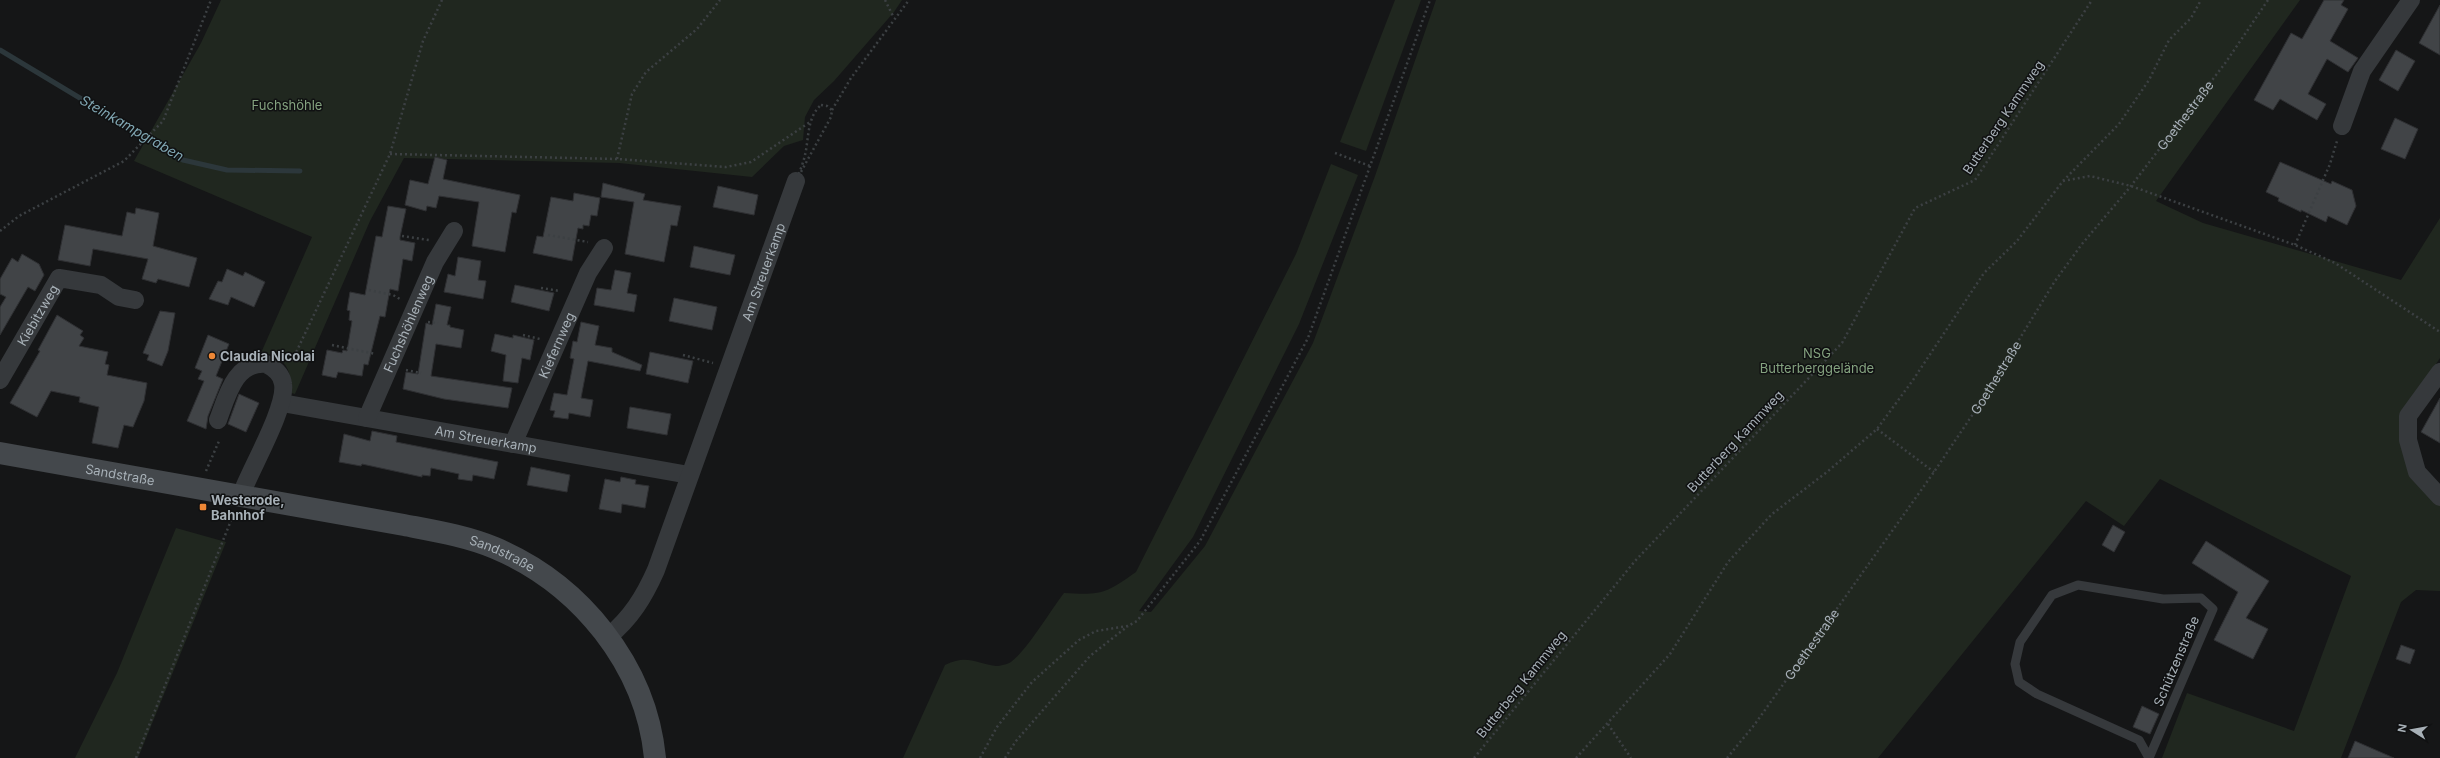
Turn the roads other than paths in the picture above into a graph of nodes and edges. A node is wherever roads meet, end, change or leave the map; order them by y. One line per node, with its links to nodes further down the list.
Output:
1 (2411, 0): 2 (street)
2 (2342, 126)
3 (796, 181): 14 (street, Am Streuerkamp)
4 (450, 237): 10 (street, Fuchshöhlenweg)
5 (604, 248): 12 (street, Kiefernweg)
6 (134, 300): 8 (street, Kiebitzweg)
7 (2440, 372): 16 (street)
8 (0, 380)
9 (282, 402): 10 (street, Am Streuerkamp); 11 (street); 15 (street)
10 (367, 418): 12 (street, Am Streuerkamp)
11 (218, 420)
12 (513, 444): 14 (street, Am Streuerkamp)
13 (0, 452): 15 (street, Sandstraße)
14 (689, 475): 17 (street, Am Streuerkamp)
15 (241, 495): 17 (street, Sandstraße)
16 (2440, 497)
17 (608, 637): 18 (street, Sandstraße)
18 (655, 758)
19 (2149, 758): 19 (lane, Schützenstraße)

